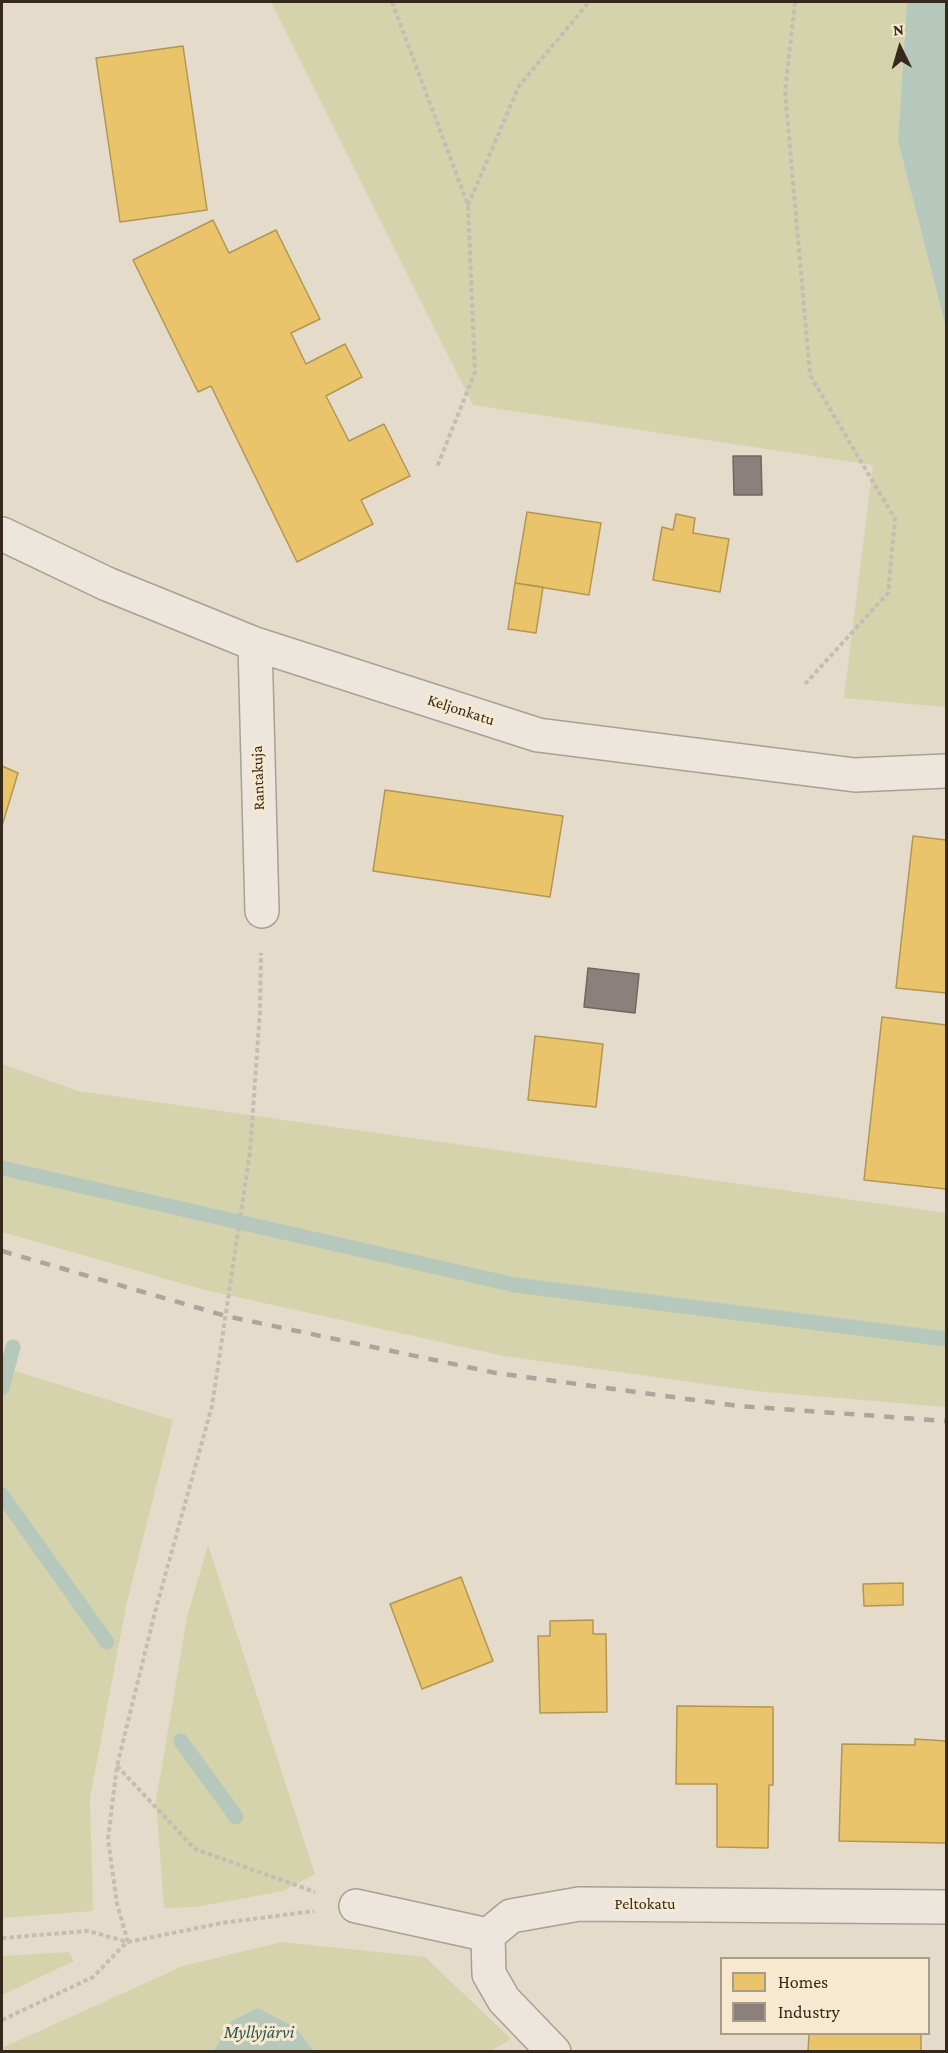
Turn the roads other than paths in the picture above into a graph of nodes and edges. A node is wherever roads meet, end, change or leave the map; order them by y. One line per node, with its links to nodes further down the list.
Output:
1 (2, 534): 2 (street, Keljonkatu)
2 (255, 644): 3 (street, Keljonkatu); 4 (street, Rantakuja)
3 (946, 771)
4 (262, 911)
5 (356, 1906): 7 (street)
6 (946, 1907): 7 (street, Peltokatu)
7 (488, 1935): 8 (street)
8 (554, 2052)

